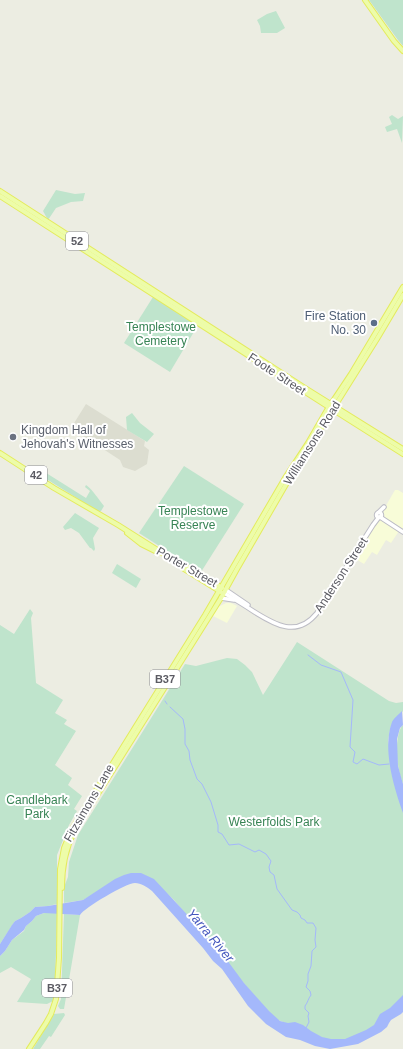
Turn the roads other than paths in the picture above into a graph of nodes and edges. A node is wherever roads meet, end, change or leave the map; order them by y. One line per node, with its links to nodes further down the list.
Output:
1 (365, 0): 2 (main road)
2 (403, 51)
3 (0, 191): 5 (main road, 52)
4 (0, 196): 5 (main road, 52)
5 (134, 280): 7 (main road, 52); 7 (main road, 52)
6 (403, 287): 9 (main road, Williamsons Road)
7 (153, 292): 10 (main road, Foote Street / 52)
8 (403, 295): 9 (main road, Williamsons Road)
9 (387, 319): 12 (main road, Williamsons Road); 12 (main road, Williamsons Road)
10 (304, 390): 11 (main road, Foote Street / 52); 12 (main road, Foote Street / 52)
11 (324, 404): 12 (main road, Foote Street / 52); 15 (main road)
12 (334, 407): 13 (main road, Williamsons Road); 14 (main road, Foote Street); 15 (main road, Williamsons Road); 16 (main road, Foote Street)
13 (330, 414): 14 (main road); 26 (main road, Williamsons Road)
14 (342, 415): 16 (main road, Foote Street)
15 (322, 418): 23 (main road, Williamsons Road / B37)
16 (387, 442): 17 (main road, Foote Street); 19 (main road, Foote Street)
17 (403, 449)
18 (0, 452): 20 (main road, Porter Street / 42)
19 (403, 454)
20 (100, 515): 22 (main road, Porter Street); 24 (main road, Porter Street)
21 (403, 530): 31 (main road, Anderson Street)
22 (207, 578): 23 (main road); 25 (main road, Porter Street)
23 (224, 582): 25 (main road, Fitzsimons Lane / B37)
24 (214, 587): 25 (main road, Porter Street); 28 (main road)
25 (220, 589): 26 (main road, Porter Street); 28 (main road, Fitzsimons Lane / B37)
26 (225, 592): 27 (main road, Fitzsimons Lane / B37); 29 (main road, Porter Street); 30 (main road, Porter Street)
27 (221, 598): 29 (main road); 33 (main road, Fitzsimons Lane / B37)
28 (213, 601): 32 (main road, Fitzsimons Lane / B37)
29 (237, 601): 30 (main road, Porter Street)
30 (271, 622): 31 (main road, Porter Street)
31 (283, 626)
32 (181, 653): 33 (main road); 34 (main road, Fitzsimons Lane / B37)
33 (185, 656): 34 (main road, Fitzsimons Lane / B37)
34 (82, 815): 35 (main road, Fitzsimons Lane / B37)
35 (30, 1049)

